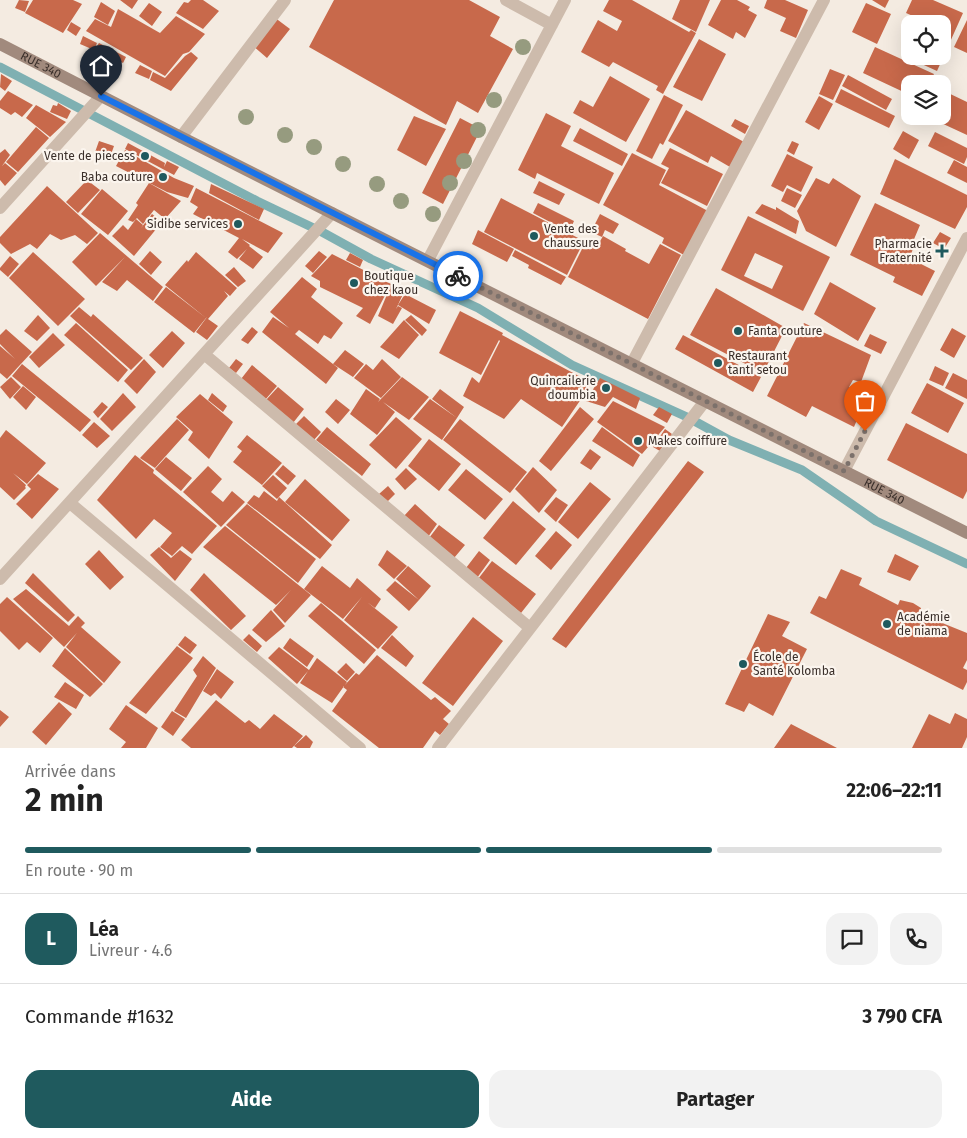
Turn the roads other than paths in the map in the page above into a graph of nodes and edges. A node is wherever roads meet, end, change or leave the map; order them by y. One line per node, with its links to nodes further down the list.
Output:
1 (285, 0): 8 (street)
2 (506, 0): 5 (street)
3 (565, 0): 5 (street)
4 (824, 0): 14 (street)
5 (552, 24): 12 (street)
6 (0, 44): 7 (street, RUE 340)
7 (101, 96): 8 (street, RUE 340); 9 (street)
8 (181, 137): 10 (street, RUE 340)
9 (0, 208)
10 (332, 213): 12 (street, RUE 340); 13 (street)
11 (967, 238): 16 (street)
12 (428, 260): 14 (street, RUE 340)
13 (204, 354): 17 (street); 20 (street)
14 (632, 364): 15 (street, RUE 340)
15 (705, 401): 16 (street, RUE 340); 20 (street)
16 (844, 471): 18 (street, RUE 340)
17 (70, 503): 19 (street); 21 (street)
18 (967, 533)
19 (0, 579)
20 (530, 628): 22 (street)
21 (360, 748)
22 (438, 748)

